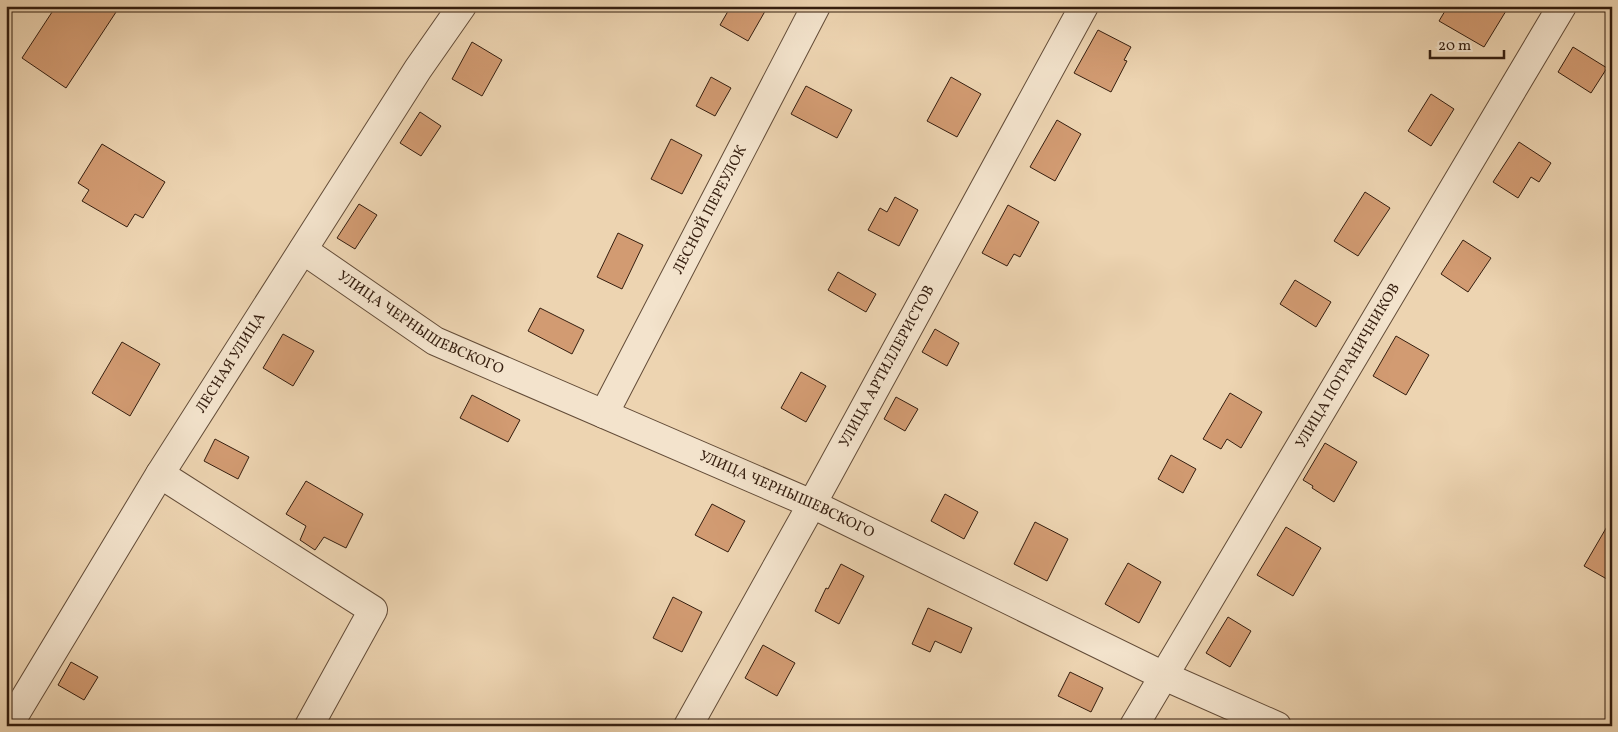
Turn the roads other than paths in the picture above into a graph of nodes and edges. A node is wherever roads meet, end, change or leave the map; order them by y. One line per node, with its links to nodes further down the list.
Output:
1 (462, 6): 5 (street, ЛЕСНАЯ УЛИЦА)
2 (816, 6): 6 (street, ЛЕСНОЙ ПЕРЕУЛОК)
3 (1084, 6): 8 (street, УЛИЦА АРТИЛЛЕРИСТОВ)
4 (1562, 6): 9 (street, УЛИЦА ПОГРАНИЧНИКОВ)
5 (303, 250): 6 (street, УЛИЦА ЧЕРНЫШЕВСКОГО); 7 (street, ЛЕСНАЯ УЛИЦА)
6 (604, 414): 8 (street, УЛИЦА ЧЕРНЫШЕВСКОГО)
7 (160, 474): 10 (street, ЛЕСНАЯ УЛИЦА); 11 (street)
8 (812, 504): 9 (street, УЛИЦА ЧЕРНЫШЕВСКОГО); 12 (street, УЛИЦА АРТИЛЛЕРИСТОВ)
9 (1164, 676): 13 (street, УЛИЦА ПОГРАНИЧНИКОВ); 14 (street, УЛИЦА ЧЕРНЫШЕВСКОГО)
10 (8, 726)
11 (309, 726)
12 (688, 726)
13 (1134, 726)
14 (1277, 726)

